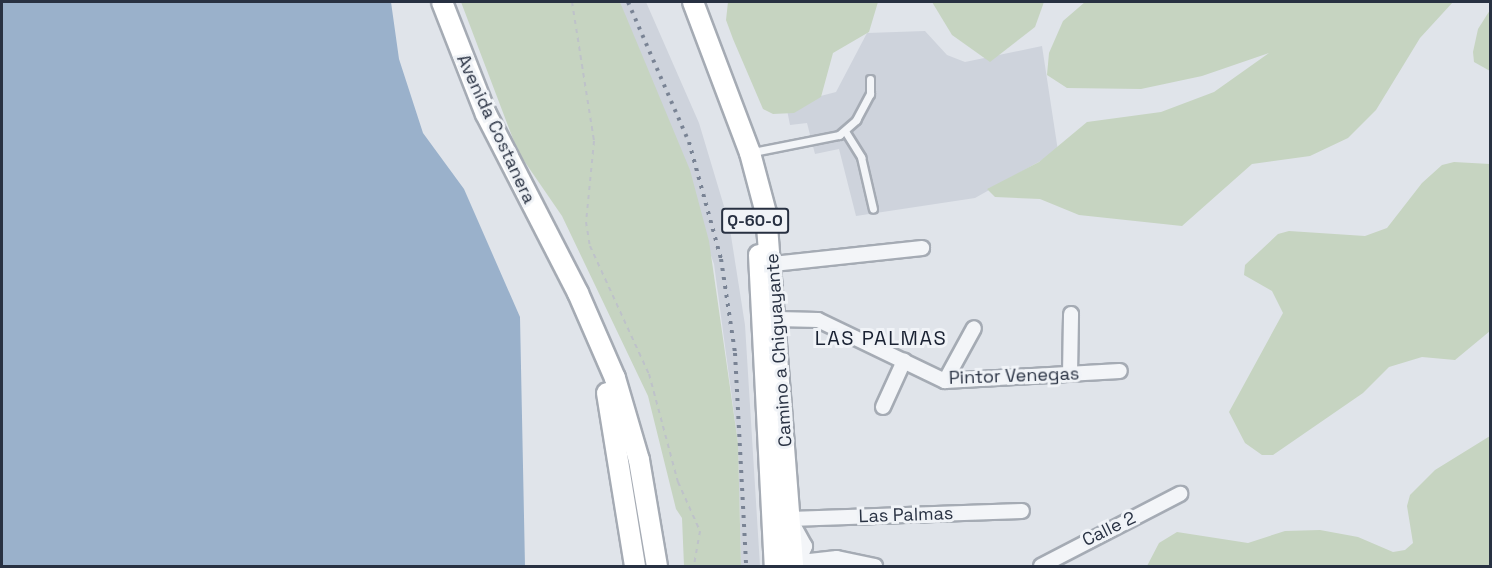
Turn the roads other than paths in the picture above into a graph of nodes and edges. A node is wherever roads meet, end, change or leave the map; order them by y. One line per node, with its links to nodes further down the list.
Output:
1 (442, 2): 9 (main road, Avenida Costanera)
2 (680, 2): 22 (main road, Camino a Chiguayante / Q-60-O)
3 (693, 2): 6 (main road, Camino a Chiguayante / Q-60-O)
4 (870, 80): 5 (lane)
5 (845, 131): 6 (lane); 7 (lane)
6 (750, 153): 10 (main road, Camino a Chiguayante / Q-60-O)
7 (873, 209)
8 (922, 248): 10 (street)
9 (557, 255): 24 (main road, Avenida Costanera); 25 (main road, Avenida Costanera)
10 (773, 264): 12 (main road, Camino a Chiguayante / Q-60-O)
11 (1071, 314): 16 (street)
12 (777, 320): 14 (street, Pintor Venegas); 21 (main road, Camino a Chiguayante / Q-60-O)
13 (974, 328): 17 (street)
14 (904, 361): 17 (street, Pintor Venegas); 18 (street)
15 (1120, 371): 16 (street, Pintor Venegas)
16 (1070, 374): 17 (street, Pintor Venegas)
17 (945, 381)
18 (883, 407)
19 (1180, 494): 27 (street, Calle 2)
20 (1022, 511): 21 (street, Las Palmas)
21 (790, 519): 22 (main road, Camino a Chiguayante / Q-60-O)
22 (793, 562): 23 (street)
23 (826, 562): 26 (street)
24 (635, 567)
25 (657, 567)
26 (875, 567)
27 (1041, 567)

